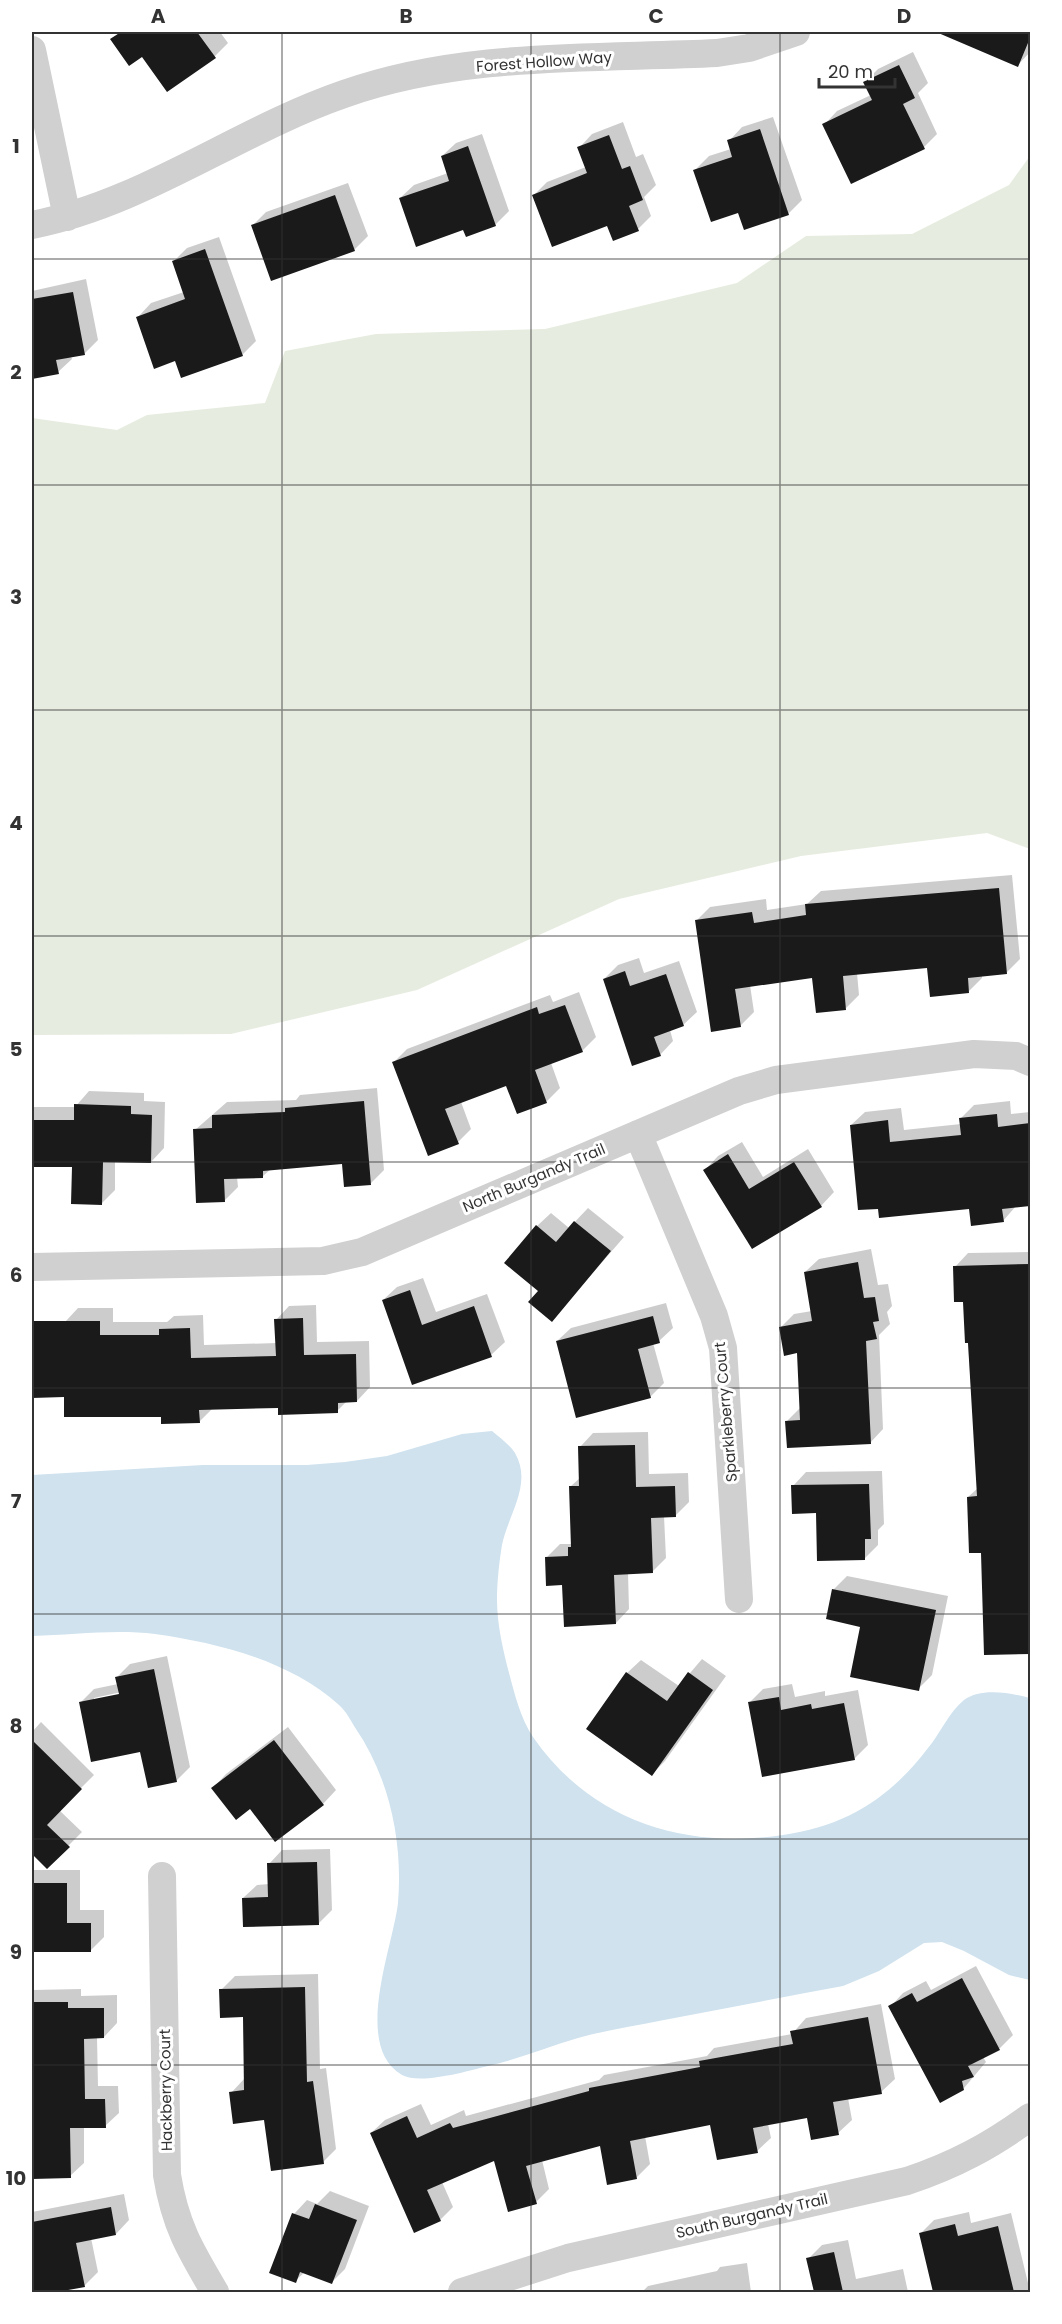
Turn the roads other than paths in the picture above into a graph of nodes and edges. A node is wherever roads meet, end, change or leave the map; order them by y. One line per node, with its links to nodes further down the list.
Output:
1 (796, 32): 3 (street, Forest Hollow Way)
2 (32, 50): 3 (street)
3 (67, 217): 4 (street, Forest Hollow Way)
4 (32, 225)
5 (1030, 1062): 6 (street, North Burgandy Trail)
6 (638, 1134): 7 (street, North Burgandy Trail); 8 (street, Sparkleberry Court)
7 (32, 1267)
8 (739, 1599)
9 (162, 1876): 11 (street, Hackberry Court)
10 (1030, 2117): 12 (street, South Burgandy Trail)
11 (215, 2292)
12 (462, 2292)

